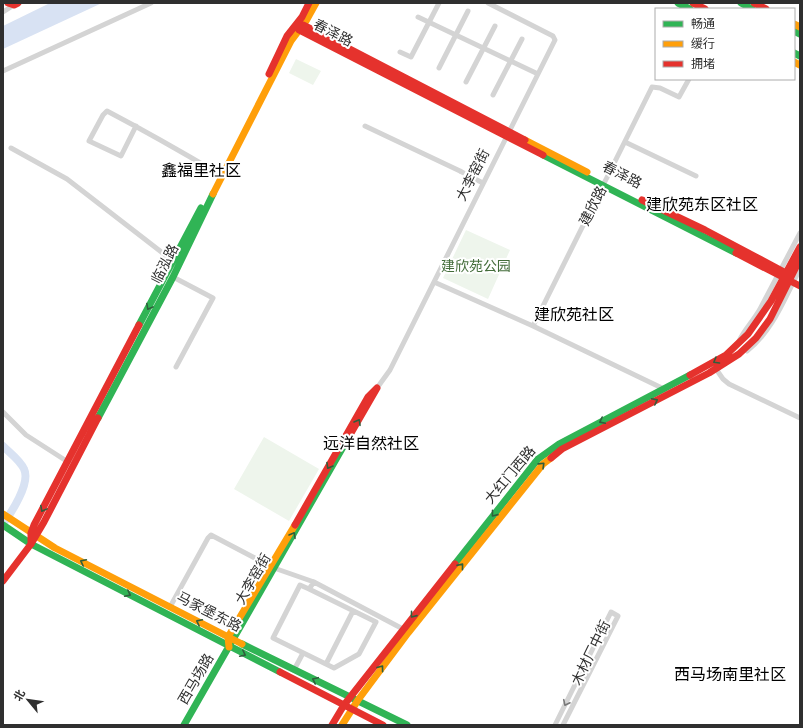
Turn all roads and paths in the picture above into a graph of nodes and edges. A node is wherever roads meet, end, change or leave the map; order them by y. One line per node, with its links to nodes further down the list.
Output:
1 (151, 3): 27 (street)
2 (309, 3): 20 (main road, 临泓路)
3 (316, 3): 20 (main road, 临泓路)
4 (439, 3): 18 (street)
5 (488, 3): 28 (street, 大李窑街)
6 (678, 3): 11 (main road)
7 (693, 3): 12 (main road)
8 (741, 3): 13 (main road)
9 (754, 3): 14 (main road)
10 (12, 4): 15 (street)
11 (688, 8)
12 (703, 8)
13 (750, 8)
14 (764, 8)
15 (3, 12)
16 (468, 12): 21 (street)
17 (418, 17): 18 (street)
18 (429, 22): 21 (street); 24 (street)
19 (494, 26): 23 (street)
20 (300, 27): 34 (main road, 春泽路); 38 (main road, 临泓路); 48 (main road, 临泓路)
21 (456, 35): 23 (street); 26 (street)
22 (522, 39): 25 (street)
23 (483, 48): 25 (street); 30 (street)
24 (400, 52)
25 (511, 61): 28 (street); 31 (street)
26 (439, 68)
27 (3, 71)
28 (538, 74): 34 (street, 大李窑街)
29 (688, 80): 35 (street, 建欣路)
30 (466, 82)
31 (493, 95)
32 (136, 126): 32 (street); 38 (street)
33 (365, 126): 37 (street)
34 (508, 134): 41 (street, 大李窑街); 42 (main road, 春泽路)
35 (625, 142): 39 (street); 42 (street, 建欣路)
36 (11, 148): 46 (street)
37 (460, 171)
38 (219, 174): 46 (main road, 临泓路)
39 (696, 176)
40 (473, 178): 41 (street)
41 (483, 183): 50 (street, 大李窑街)
42 (604, 183): 49 (main road, 春泽路); 51 (street, 建欣路)
43 (800, 233): 49 (street)
44 (800, 247): 49 (main road, 大红门西路)
45 (800, 259): 49 (main road, 大红门西路)
46 (173, 261): 58 (main road, 临泓路, one-way to 58)
47 (800, 269): 49 (street)
48 (173, 277): 52 (street); 61 (main road, 临泓路)
49 (790, 278): 53 (main road, 大红门西路); 55 (main road, 大红门西路, one-way to 55)
50 (434, 282): 51 (street); 54 (street, 大李窑街)
51 (533, 326): 55 (street)
52 (176, 367)
53 (716, 369): 57 (street); 75 (main road, 大红门西路, one-way to 53)
54 (377, 388): 63 (main road, 大李窑街)
55 (664, 389): 69 (main road, 大红门西路, one-way to 69)
56 (3, 412): 58 (street)
57 (800, 418)
58 (68, 462): 61 (main road, 临泓路, one-way to 61)
59 (3, 514): 61 (main road, 马家堡东路)
60 (3, 525): 62 (main road, 马家堡东路)
61 (33, 535): 62 (main road); 67 (main road, 马家堡东路, one-way to 61)
62 (31, 544): 64 (main road); 71 (main road, 马家堡东路, one-way to 71)
63 (272, 568): 65 (street); 67 (street); 70 (main road, 大李窑街)
64 (3, 581)
65 (314, 582): 66 (street); 69 (street)
66 (310, 589): 68 (street); 72 (street)
67 (170, 607): 70 (main road, 马家堡东路, one-way to 67)
68 (353, 611): 73 (street); 73 (street)
69 (403, 629): 75 (main road, 大红门西路)
70 (231, 638): 71 (main road, 大李窑街); 74 (main road, 马家堡东路)
71 (229, 647): 76 (main road, 马家堡东路, one-way to 76); 78 (main road, 西马场路)
72 (303, 653): 73 (street); 74 (street)
73 (326, 664)
74 (294, 670): 75 (main road, 马家堡东路, one-way to 74)
75 (354, 698): 76 (main road, 大红门西路); 77 (main road, 大红门西路); 82 (main road, 马家堡东路)
76 (344, 705): 77 (main road, 马家堡东路); 79 (main road, 大红门西路)
77 (352, 709): 80 (main road, 大红门西路); 81 (main road, 马家堡东路)
78 (184, 725)
79 (332, 725)
80 (342, 725)
81 (383, 725)
82 (407, 725)
83 (555, 725): 84 (street, 木材厂中街, one-way to 83)
84 (562, 725)

